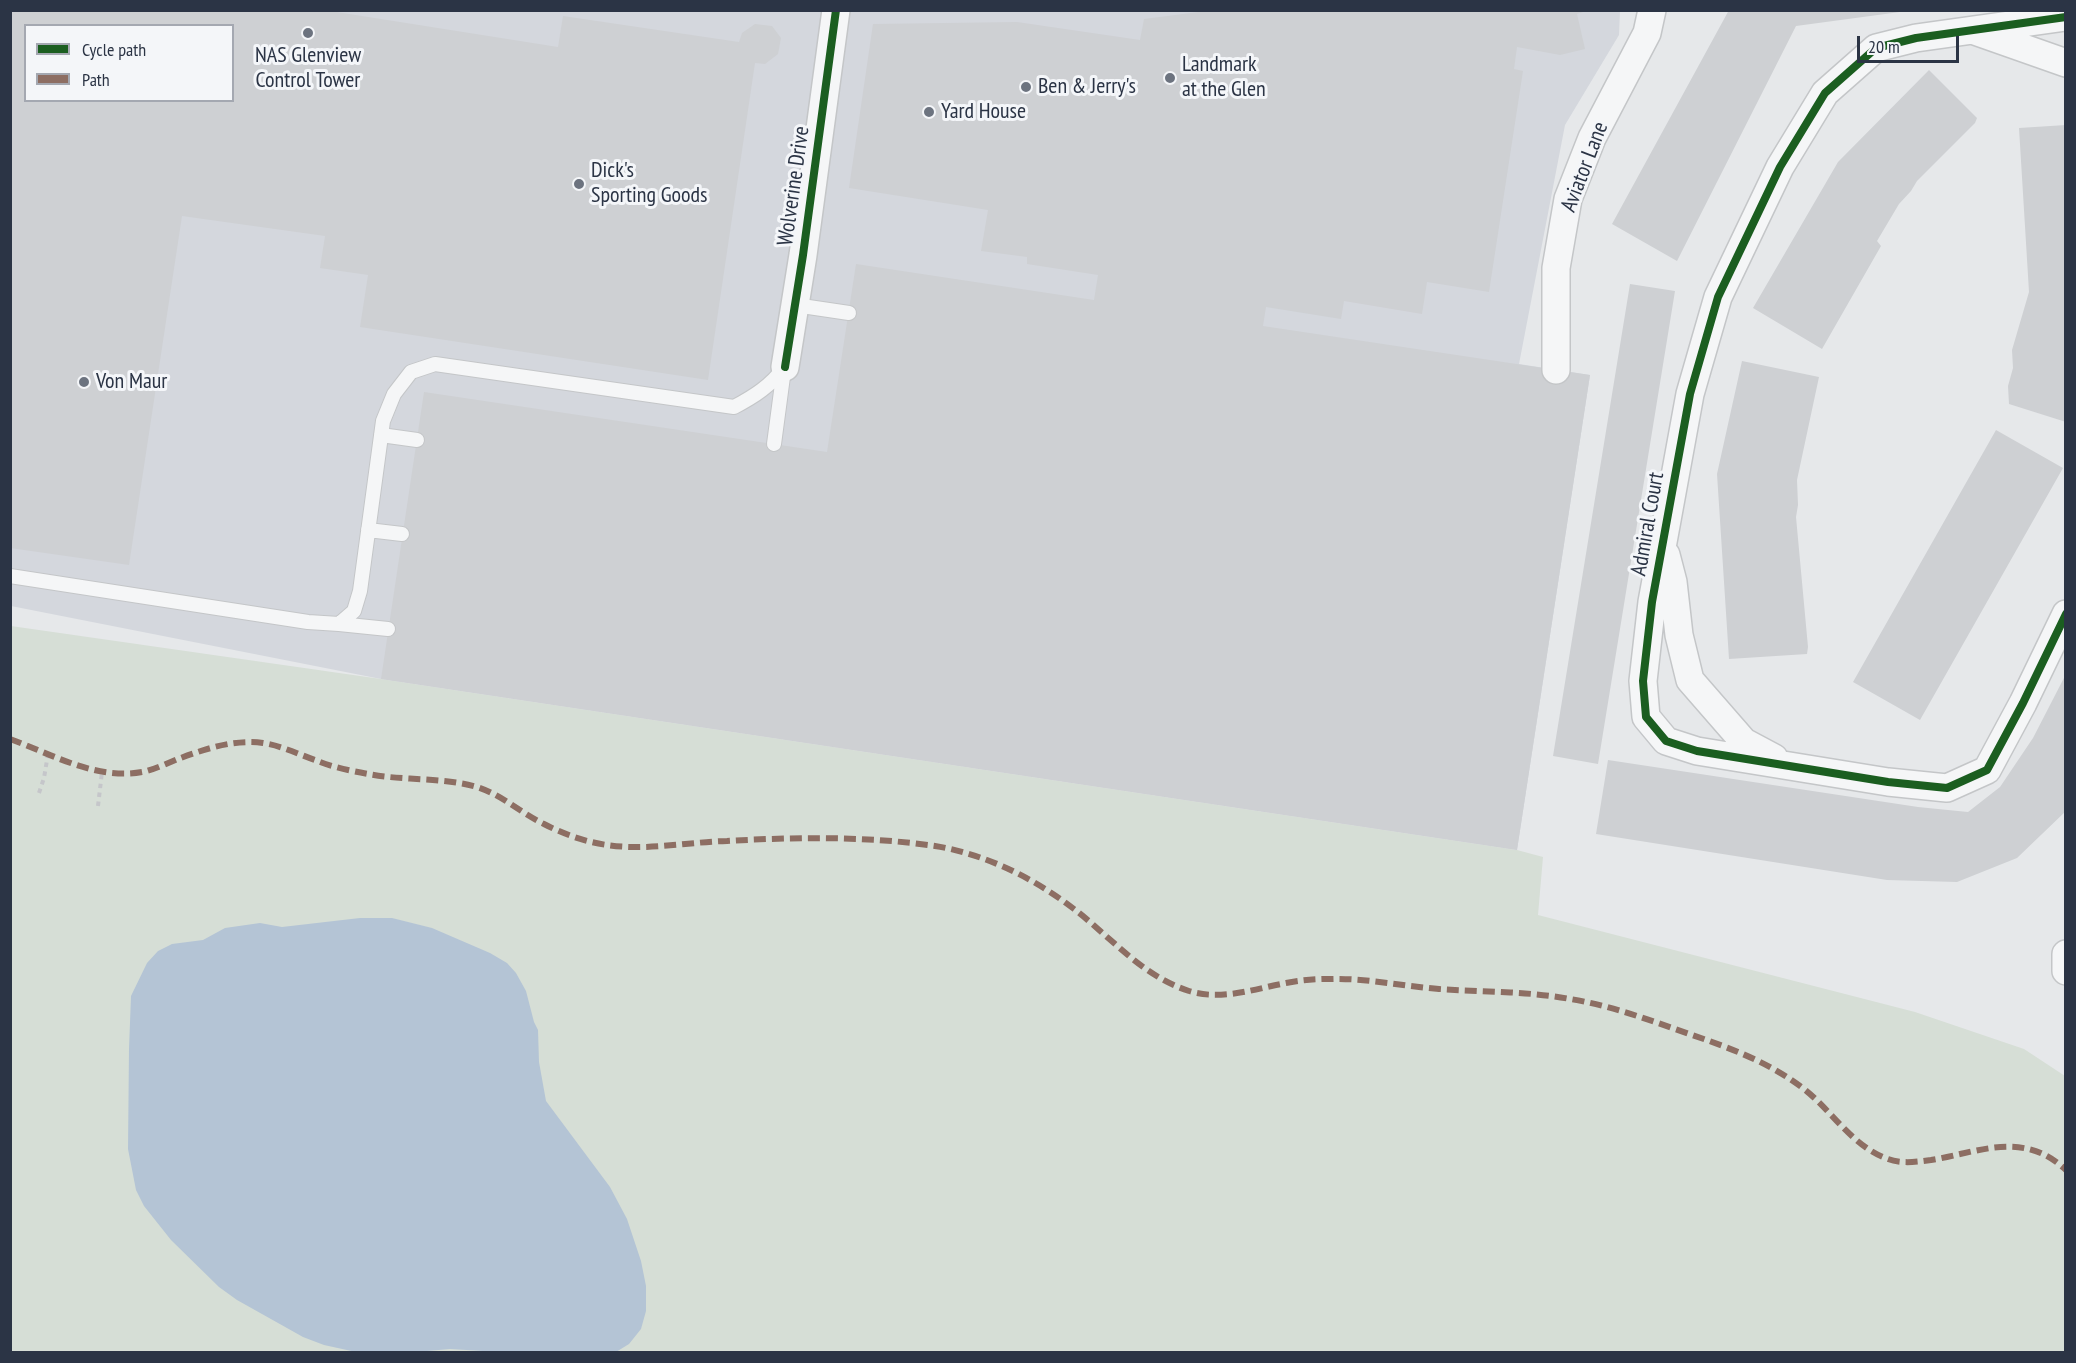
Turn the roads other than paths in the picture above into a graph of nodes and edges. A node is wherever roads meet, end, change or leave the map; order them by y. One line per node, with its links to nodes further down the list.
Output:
1 (836, 10): 6 (street, Wolverine Drive)
2 (1652, 10): 9 (street, Aviator Lane)
3 (2066, 17): 4 (street, Admiral Court)
4 (1974, 30): 5 (street, Admiral Court); 15 (street, Admiral Court)
5 (2066, 63)
6 (795, 305): 7 (lane); 8 (street, Wolverine Drive)
7 (849, 313)
8 (785, 367): 10 (lane); 12 (lane, Wolverine Drive)
9 (1556, 370)
10 (381, 435): 11 (lane); 13 (lane)
11 (417, 440)
12 (774, 444)
13 (368, 531): 14 (lane); 18 (lane)
14 (402, 534)
15 (1663, 542): 20 (street, Admiral Court); 20 (street, Admiral Court)
16 (10, 576): 18 (lane)
17 (2066, 614): 20 (street, Admiral Court)
18 (339, 624): 19 (lane)
19 (388, 629)
20 (1788, 766)
21 (2066, 954): 22 (street)
22 (2066, 971)

